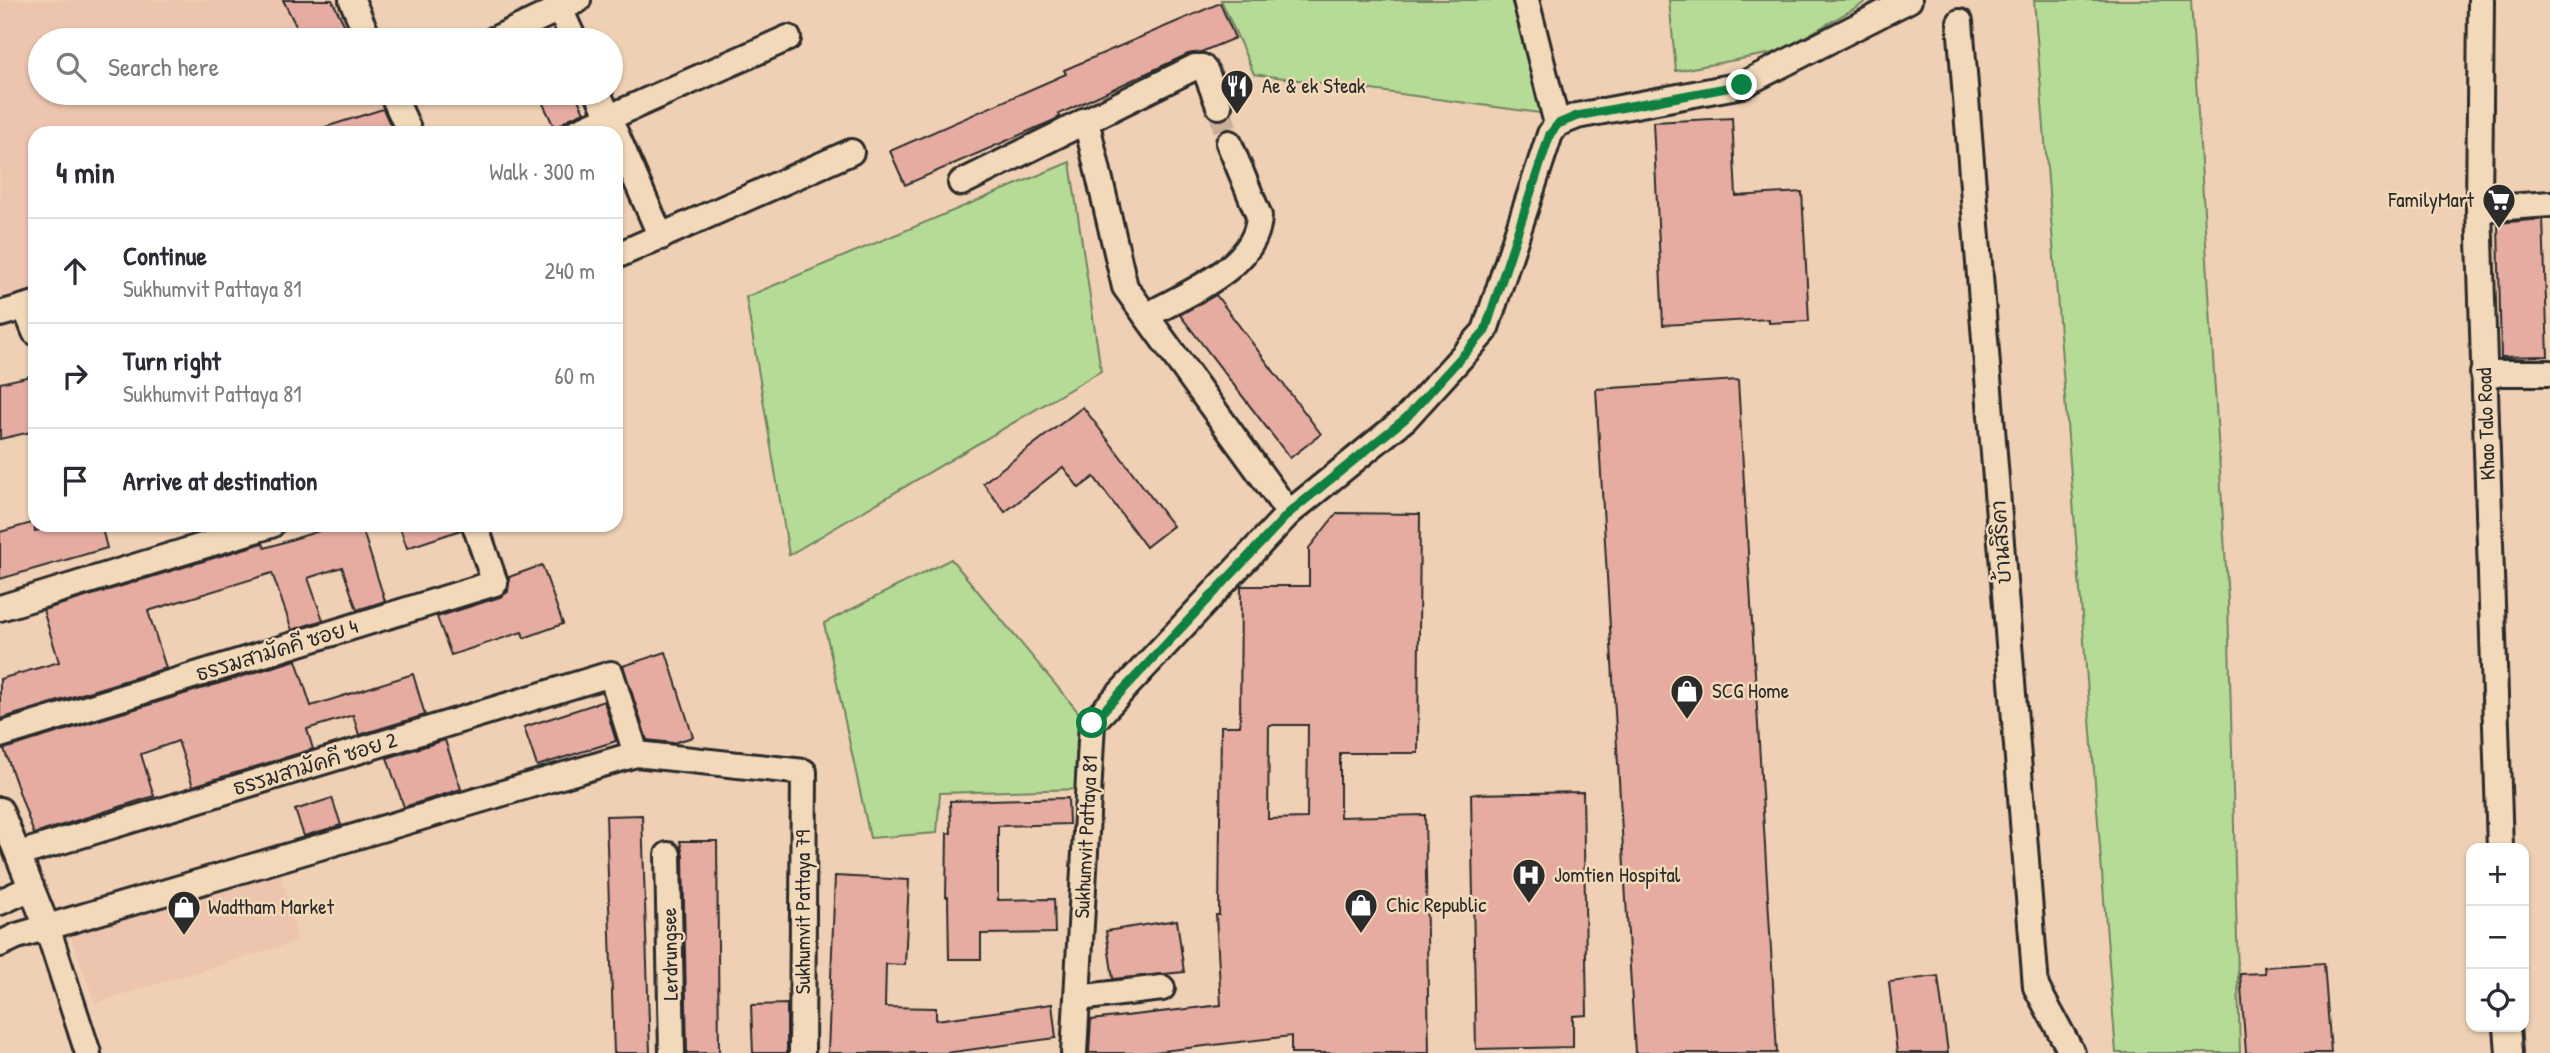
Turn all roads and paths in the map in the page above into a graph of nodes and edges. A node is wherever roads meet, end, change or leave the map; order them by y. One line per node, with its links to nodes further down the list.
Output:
1 (352, 0): 7 (street)
2 (1526, 0): 15 (street)
3 (1909, 0): 15 (street)
4 (2481, 0): 24 (street, Khao Talo Road)
5 (564, 3): 8 (street); 9 (street)
6 (1960, 22): 53 (street, บ้านสิริคา)
7 (364, 28)
8 (516, 28)
9 (571, 28)
10 (788, 38): 18 (street)
11 (398, 105): 16 (street)
12 (603, 105): 17 (street)
13 (1219, 106): 14 (street)
14 (1086, 120): 22 (street); 29 (street)
15 (1558, 124): 32 (street, Sukhumvit Pattaya 81)
16 (407, 126)
17 (612, 126)
18 (617, 126)
19 (1229, 144): 29 (street)
20 (623, 151): 25 (street)
21 (852, 152): 25 (street)
22 (961, 183)
23 (2550, 204): 24 (street)
24 (2479, 209): 30 (street, Khao Talo Road)
25 (661, 237): 26 (street)
26 (623, 253)
27 (28, 306): 28 (street)
28 (0, 314)
29 (1146, 316): 32 (street)
30 (2483, 373): 31 (street); 39 (street, Khao Talo Road)
31 (2550, 373)
32 (1289, 513): 47 (street, Sukhumvit Pattaya 81)
33 (248, 532): 35 (street)
34 (477, 532): 36 (street, ธรรมสามัคคี ซอย 4)
35 (0, 608)
36 (0, 735)
37 (636, 754): 40 (street, ธรรมสามัคคี ซอย 2); 44 (street); 51 (street, Sukhumvit Pattaya 79)
38 (0, 810): 40 (street)
39 (2500, 843)
40 (19, 854): 42 (street)
41 (668, 855): 50 (street, Lerdrungsee)
42 (30, 888): 43 (street); 44 (street)
43 (0, 902)
44 (47, 927): 45 (street); 49 (street)
45 (0, 944)
46 (1162, 988): 47 (street)
47 (1078, 998): 52 (street, Sukhumvit Pattaya 81)
48 (2507, 1032): 54 (street)
49 (88, 1053)
50 (672, 1053)
51 (802, 1053)
52 (1074, 1053)
53 (2072, 1053)
54 (2509, 1053)

